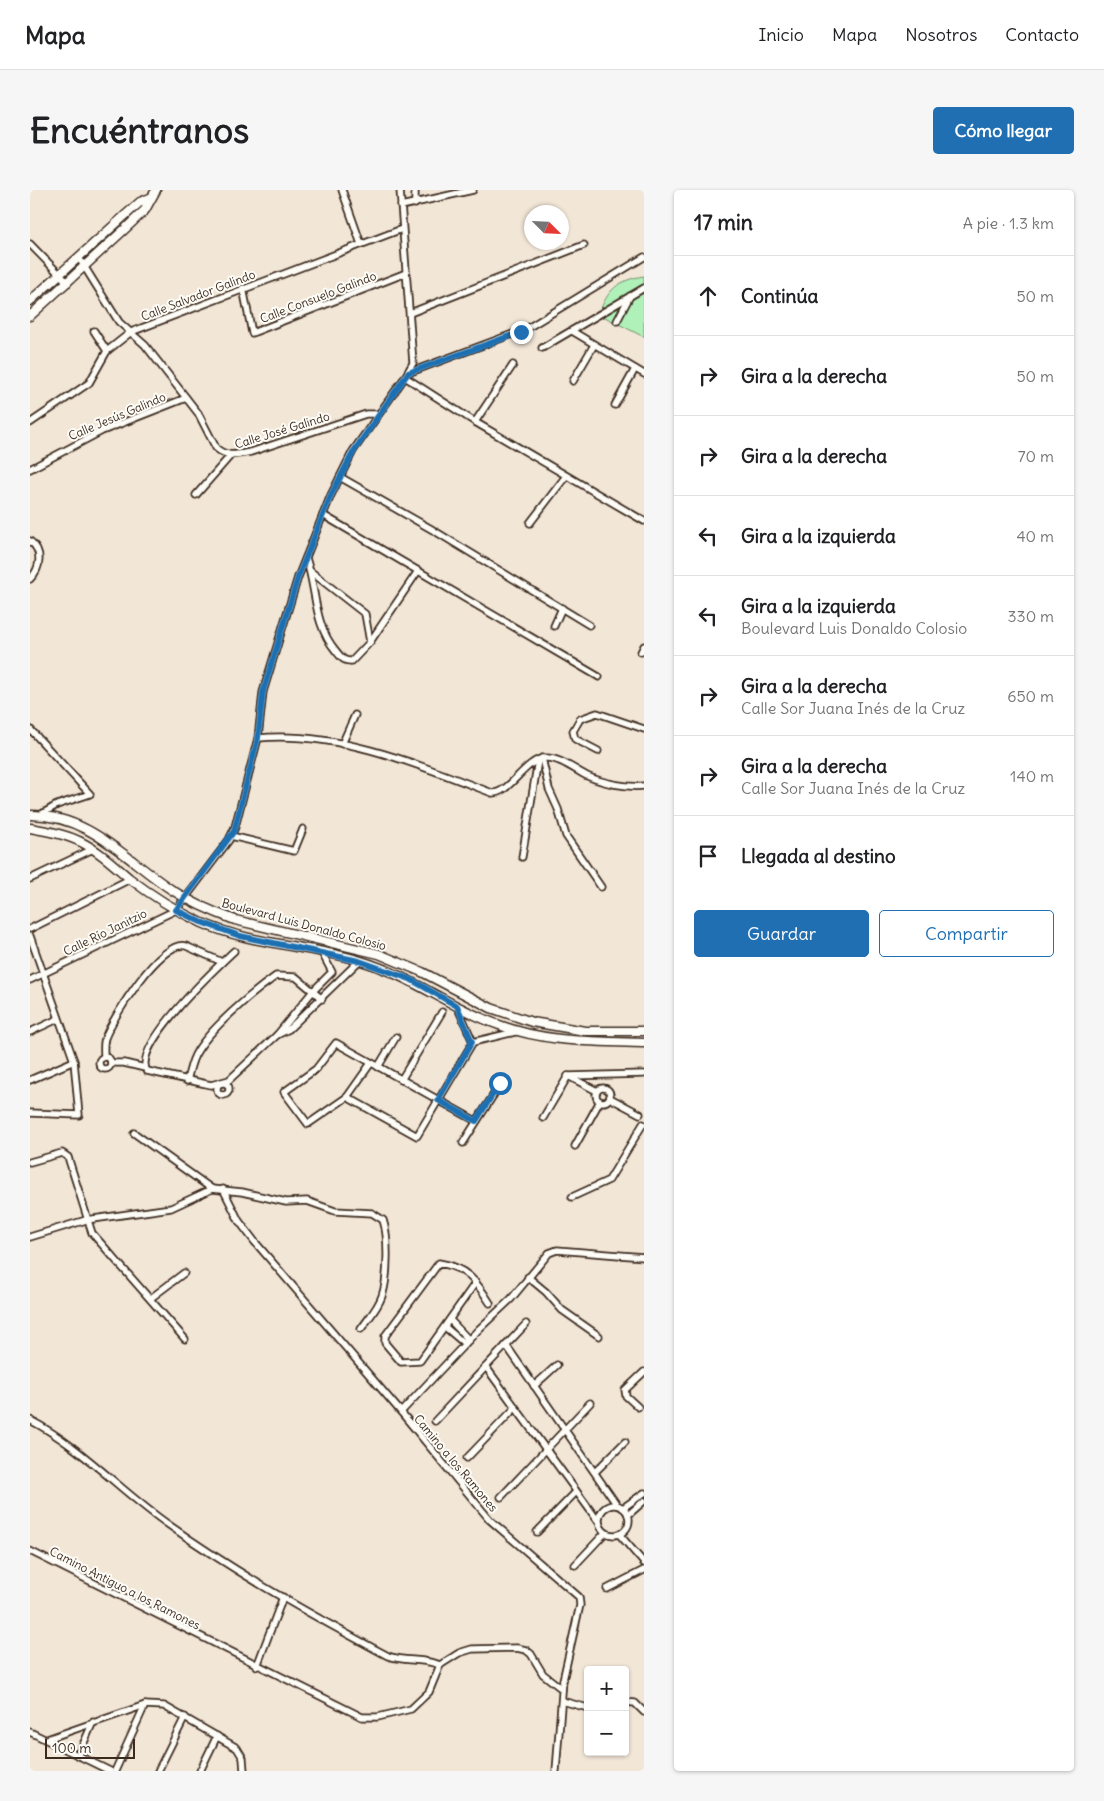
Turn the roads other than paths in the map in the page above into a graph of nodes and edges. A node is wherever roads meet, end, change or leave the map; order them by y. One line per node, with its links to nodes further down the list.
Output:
1 (156, 190): 6 (main road)
2 (342, 190): 11 (street)
3 (400, 190): 8 (street)
4 (416, 190): 7 (street)
5 (473, 190): 7 (street)
6 (150, 198): 14 (main road); 15 (main road)
7 (415, 204): 8 (street)
8 (401, 206): 9 (street)
9 (402, 229): 11 (street, Calle Salvador Galindo); 16 (street)
10 (30, 244): 17 (street)
11 (361, 244): 19 (street, Calle Salvador Galindo)
12 (584, 245): 25 (street)
13 (644, 257): 37 (street)
14 (79, 258): 15 (street, Calle José Galindo); 17 (main road)
15 (86, 267): 18 (main road); 30 (street, Calle José Galindo)
16 (406, 273): 19 (street, Calle Consuelo Galindo); 25 (street)
17 (61, 275): 18 (street); 21 (main road)
18 (68, 283): 26 (main road)
19 (243, 288): 30 (street, Calle Salvador Galindo)
20 (644, 288): 23 (street)
21 (39, 293): 22 (street); 24 (main road)
22 (30, 294)
23 (631, 295): 27 (street); 29 (street)
24 (30, 301)
25 (410, 313): 37 (street)
26 (30, 316)
27 (617, 322)
28 (94, 331): 33 (street)
29 (572, 331): 31 (street); 32 (street)
30 (131, 332): 33 (street, Calle Salvador Galindo); 39 (street, Calle José Galindo)
31 (594, 345): 35 (street); 38 (street)
32 (542, 348)
33 (107, 351): 42 (street, Calle Salvador Galindo)
34 (513, 365): 43 (street)
35 (636, 369): 36 (street); 40 (street)
36 (644, 374)
37 (407, 375): 41 (street); 43 (street)
38 (572, 381)
39 (186, 398): 44 (street, Calle José Galindo); 45 (street, Calle Jesús Galindo)
40 (615, 405)
41 (378, 414): 44 (street, Calle José Galindo); 47 (street)
42 (30, 422)
43 (475, 422): 46 (street)
44 (231, 455): 48 (street)
45 (30, 469)
46 (566, 476): 50 (street); 51 (street)
47 (340, 477): 49 (street); 59 (street)
48 (196, 495)
49 (323, 514): 55 (street); 57 (street)
50 (644, 521)
51 (530, 523)
52 (30, 540): 54 (street)
53 (30, 552): 54 (street)
54 (38, 552): 58 (street)
55 (306, 558): 56 (street); 69 (street)
56 (310, 571): 62 (street); 62 (street)
57 (418, 571): 62 (street); 65 (street)
58 (30, 579)
59 (562, 608): 60 (street); 61 (street)
60 (589, 625)
61 (554, 626)
62 (370, 642)
63 (644, 646): 64 (street)
64 (641, 652)
65 (599, 677)
66 (355, 715): 70 (street)
67 (30, 729): 75 (street)
68 (644, 729): 71 (street)
69 (258, 738): 70 (street); 78 (street)
70 (342, 744): 72 (street)
71 (598, 751)
72 (540, 759): 73 (street); 80 (street); 83 (street)
73 (644, 786)
74 (30, 815): 75 (main road, Boulevard Luis Donaldo Colosio)
75 (40, 815): 84 (main road, Boulevard Luis Donaldo Colosio)
76 (30, 828): 79 (main road, Boulevard Luis Donaldo Colosio)
77 (303, 829): 78 (street)
78 (231, 836): 84 (street, Calle Río Janitzio)
79 (94, 849): 81 (street); 82 (main road, Boulevard Luis Donaldo Colosio)
80 (522, 857)
81 (30, 879)
82 (130, 879): 85 (main road, Boulevard Luis Donaldo Colosio); 86 (street)
83 (601, 887)
84 (186, 899): 85 (street, Calle Río Janitzio); 101 (main road, Boulevard Luis Donaldo Colosio)
85 (176, 910): 89 (main road, Boulevard Luis Donaldo Colosio); 93 (street, Calle Río Janitzio)
86 (30, 929)
87 (30, 936): 93 (street)
88 (234, 950): 91 (street)
89 (322, 953): 90 (main road, Boulevard Luis Donaldo Colosio); 92 (street)
90 (359, 961): 95 (street); 98 (main road, Boulevard Luis Donaldo Colosio)
91 (222, 962): 108 (street); 113 (street)
92 (332, 972): 95 (street); 96 (street)
93 (43, 973): 94 (street, Calle Río Janitzio); 100 (street)
94 (30, 980)
95 (340, 980): 97 (street)
96 (313, 991): 97 (street); 104 (street); 118 (street)
97 (322, 999): 104 (street)
98 (457, 1006): 102 (main road, Boulevard Luis Donaldo Colosio); 106 (street)
99 (442, 1012): 117 (street)
100 (58, 1019): 103 (street); 109 (street)
101 (644, 1030)
102 (519, 1031): 106 (street); 107 (main road, Boulevard Luis Donaldo Colosio)
103 (30, 1032)
104 (277, 1035): 118 (street)
105 (396, 1037): 112 (street)
106 (472, 1042): 123 (street)
107 (644, 1043)
108 (104, 1057): 110 (street); 110 (street)
109 (74, 1061): 116 (street); 126 (street)
110 (111, 1063): 113 (street)
111 (371, 1063): 112 (street); 121 (street); 121 (street)
112 (378, 1067): 117 (street)
113 (145, 1068): 118 (street)
114 (644, 1074): 115 (street)
115 (568, 1076): 120 (street); 127 (street)
116 (30, 1080)
117 (402, 1080): 123 (street)
118 (187, 1081)
119 (500, 1083): 128 (street)
120 (597, 1091): 122 (street); 124 (street)
121 (347, 1097): 123 (street)
122 (610, 1098): 124 (street); 125 (street)
123 (438, 1100): 128 (street)
124 (600, 1101): 132 (street)
125 (642, 1112): 129 (street)
126 (30, 1113)
127 (543, 1118)
128 (476, 1121): 131 (street)
129 (643, 1124): 136 (street)
130 (134, 1134): 134 (street)
131 (463, 1143)
132 (575, 1146)
133 (30, 1162): 137 (street)
134 (212, 1189): 135 (street); 137 (street)
135 (223, 1189): 148 (street); 160 (street, Camino a los Ramones)
136 (572, 1197)
137 (86, 1220): 138 (street); 143 (street)
138 (30, 1237)
139 (644, 1257): 141 (street)
140 (184, 1273): 143 (street)
141 (528, 1277): 149 (street); 151 (street)
142 (476, 1282): 144 (street); 145 (street); 147 (street)
143 (151, 1298): 150 (street)
144 (490, 1303)
145 (450, 1320): 147 (street); 151 (street)
146 (526, 1324): 152 (street)
147 (445, 1327): 151 (street)
148 (361, 1330)
149 (600, 1336)
150 (185, 1339)
151 (467, 1342): 160 (street)
152 (506, 1345): 154 (street); 156 (street)
153 (557, 1365): 156 (street)
154 (486, 1367): 159 (street); 162 (street)
155 (644, 1372): 158 (street)
156 (534, 1386): 163 (street)
157 (590, 1403): 163 (street)
158 (638, 1407)
159 (515, 1408): 165 (street); 166 (street)
160 (402, 1412): 186 (street, Camino a los Ramones)
161 (30, 1420): 183 (street)
162 (435, 1421)
163 (564, 1430): 165 (street); 167 (street)
164 (625, 1442): 167 (street)
165 (546, 1450): 168 (street); 170 (street)
166 (467, 1458)
167 (594, 1472): 172 (street)
168 (576, 1492): 174 (street); 175 (street)
169 (644, 1493): 172 (street)
170 (501, 1497)
171 (644, 1502): 173 (street)
172 (620, 1506): 173 (street); 174 (street)
173 (628, 1515): 177 (street)
174 (598, 1521): 176 (street)
175 (537, 1532)
176 (605, 1533): 177 (street); 180 (street)
177 (619, 1534): 179 (street)
178 (30, 1550): 185 (street, Camino Antiguo a los Ramones)
179 (644, 1563)
180 (575, 1565)
181 (644, 1570): 182 (street)
182 (607, 1589)
183 (284, 1597): 184 (street); 185 (street)
184 (440, 1665): 185 (street, Camino Antiguo a los Ramones); 186 (street)
185 (257, 1666)
186 (562, 1689): 187 (street, Camino a los Ramones)
187 (562, 1701): 190 (street); 203 (street, Camino a los Ramones)
188 (629, 1702): 191 (street)
189 (145, 1705): 192 (street); 193 (street); 199 (street)
190 (584, 1707)
191 (644, 1712)
192 (185, 1717): 195 (street); 200 (street)
193 (93, 1722): 196 (street); 197 (street)
194 (30, 1732): 196 (street)
195 (217, 1736): 201 (street); 202 (street)
196 (47, 1739): 197 (street)
197 (78, 1756): 198 (street)
198 (110, 1771)
199 (115, 1771)
200 (158, 1771)
201 (200, 1771)
202 (244, 1771)
203 (556, 1771)

